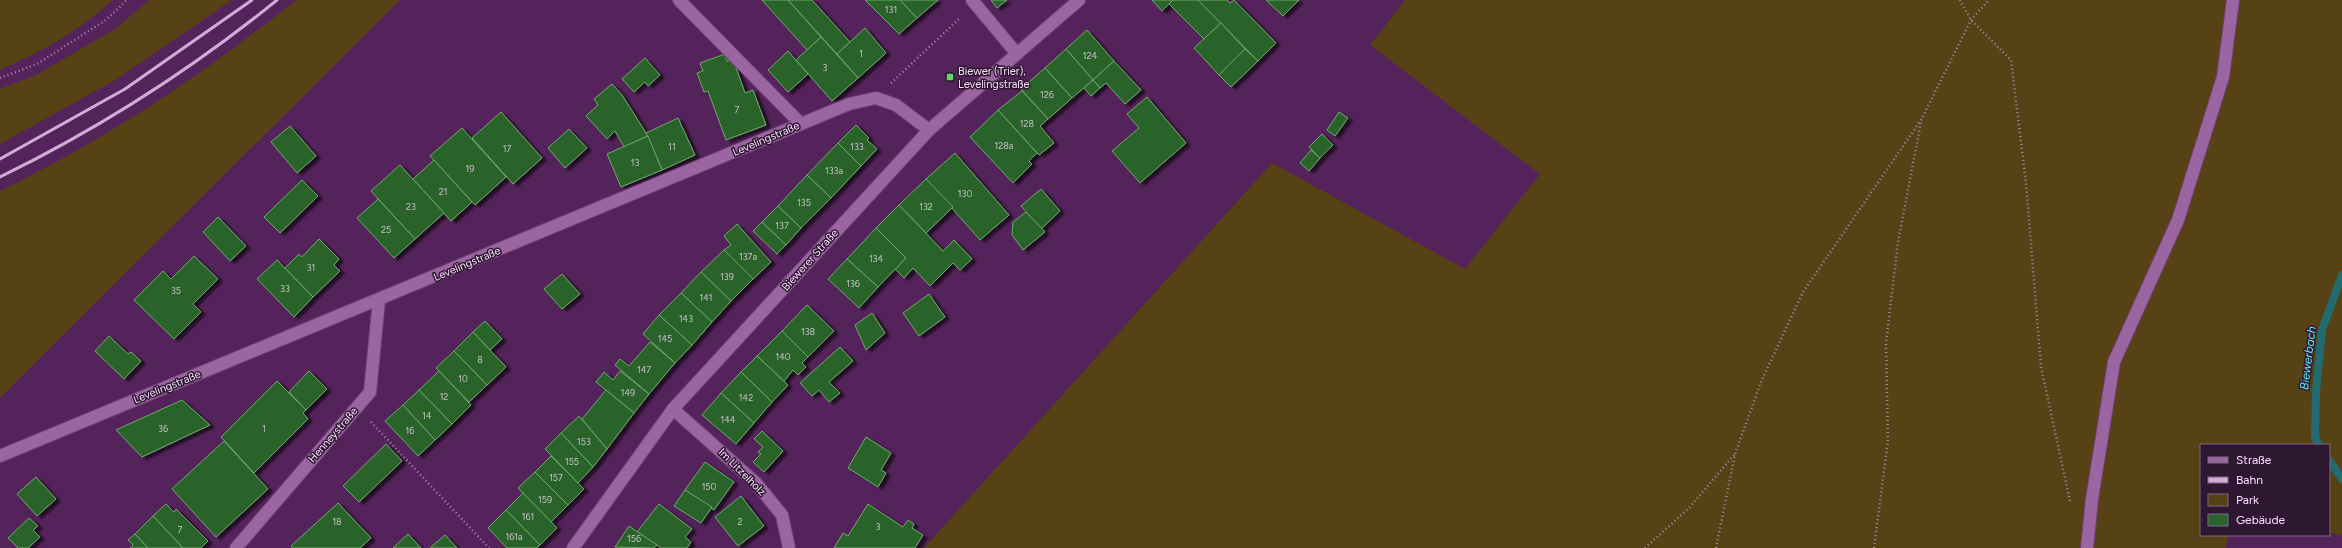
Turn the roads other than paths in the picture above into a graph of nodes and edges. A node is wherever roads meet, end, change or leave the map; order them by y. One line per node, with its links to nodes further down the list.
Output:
1 (679, 0): 6 (street)
2 (1079, 0): 5 (street, Biewerer Straße)
3 (2233, 0): 14 (street)
4 (974, 2): 5 (street)
5 (1017, 54): 7 (street, Biewerer Straße)
6 (801, 124): 7 (street, Levelingstraße); 8 (street, Levelingstraße)
7 (929, 130): 9 (street, Biewerer Straße)
8 (379, 300): 10 (street, Levelingstraße); 11 (street, Henneystraße)
9 (673, 409): 12 (street, Biewerer Straße); 13 (street, Im Litzelholz)
10 (0, 456)
11 (236, 548)
12 (572, 548)
13 (789, 548)
14 (2087, 548)

